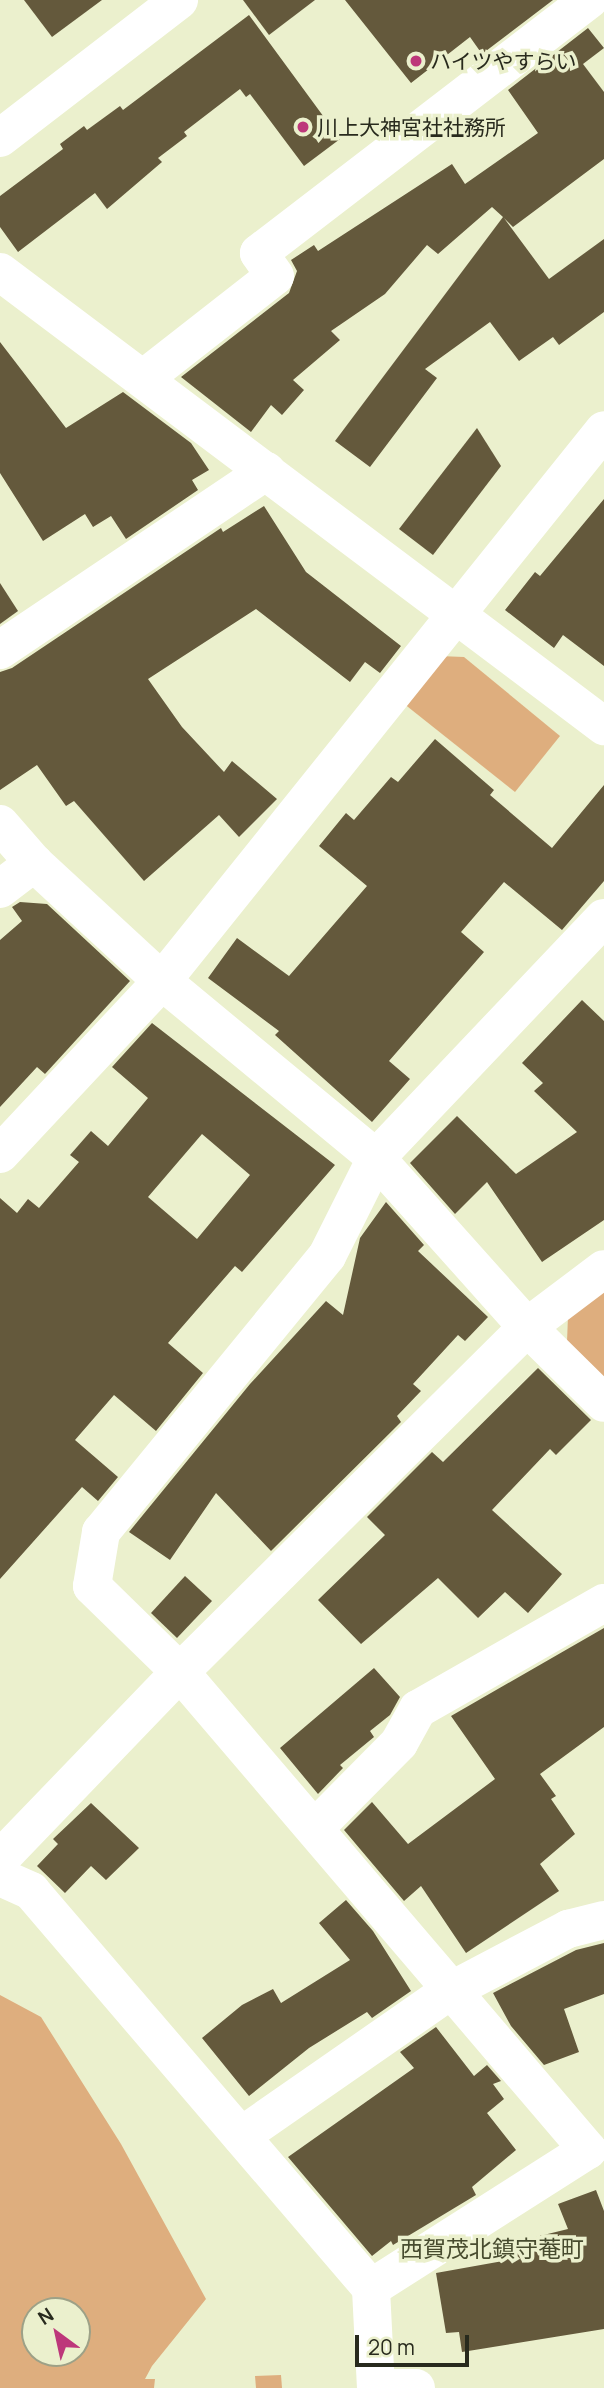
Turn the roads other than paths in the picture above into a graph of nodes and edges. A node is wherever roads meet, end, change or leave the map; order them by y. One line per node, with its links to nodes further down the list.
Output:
1 (589, 0): 3 (street); 6 (street)
2 (166, 4): 4 (street)
3 (604, 17)
4 (0, 138)
5 (0, 272): 6 (street)
6 (143, 379): 8 (street)
7 (604, 430): 9 (street)
8 (266, 471): 9 (street); 10 (street)
9 (454, 614): 11 (street); 16 (street)
10 (0, 650)
11 (604, 726)
12 (0, 824): 13 (street)
13 (34, 863): 14 (street); 16 (street)
14 (0, 889)
15 (604, 918): 18 (street)
16 (162, 981): 17 (street); 18 (street)
17 (0, 1154)
18 (376, 1158): 20 (street); 23 (street)
19 (604, 1269): 20 (street)
20 (527, 1327): 21 (street); 23 (street)
21 (604, 1404)
22 (604, 1603): 24 (street)
23 (180, 1672): 24 (street); 25 (street)
24 (316, 1827): 28 (street)
25 (0, 1859)
26 (0, 1877): 29 (street)
27 (604, 1920): 28 (street)
28 (448, 1992): 29 (street); 30 (street)
29 (241, 2136): 30 (street)
30 (371, 2288): 31 (street)
31 (376, 2388): 32 (street)
32 (416, 2388)

